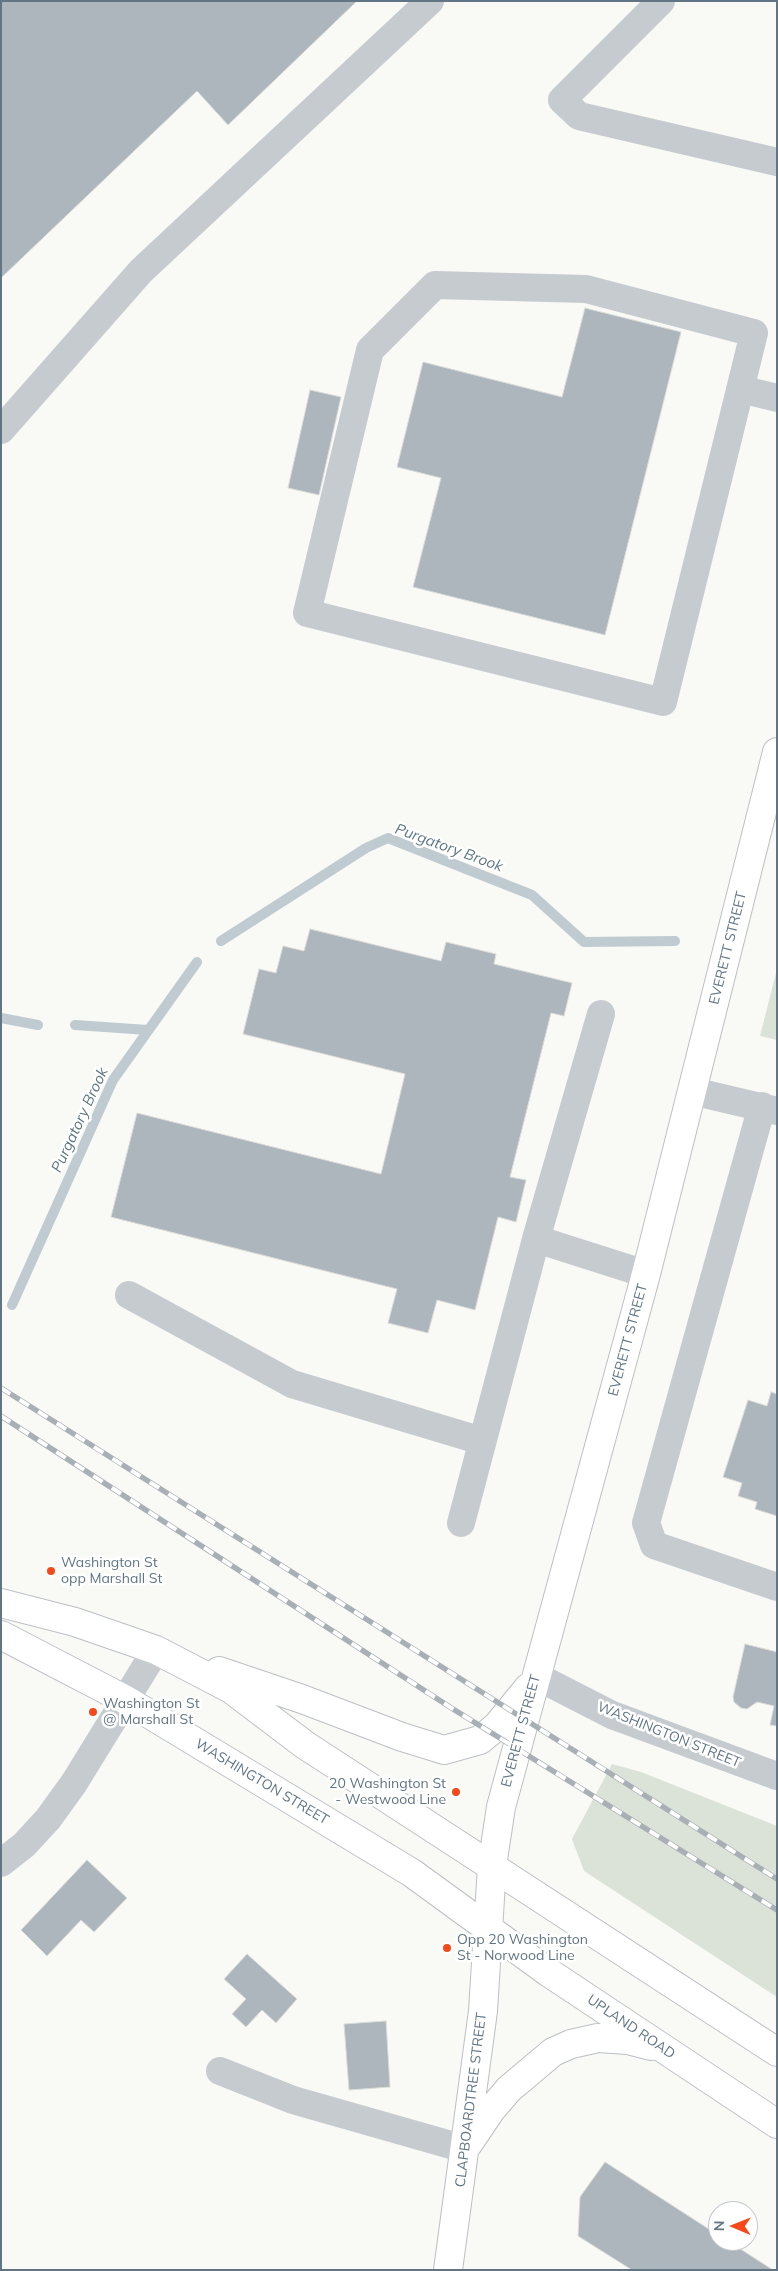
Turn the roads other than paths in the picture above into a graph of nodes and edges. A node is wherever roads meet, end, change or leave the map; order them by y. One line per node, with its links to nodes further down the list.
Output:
1 (430, 1): 6 (street)
2 (661, 1): 3 (street)
3 (777, 162)
4 (740, 389): 4 (street); 5 (street)
5 (777, 398)
6 (1, 430)
7 (777, 752): 9 (main road, EVERETT STREET)
8 (600, 1014): 11 (street)
9 (692, 1091): 10 (street); 12 (main road, EVERETT STREET)
10 (769, 1108): 16 (street)
11 (536, 1239): 12 (street); 14 (street)
12 (646, 1274): 20 (main road, EVERETT STREET)
13 (129, 1295): 14 (street)
14 (482, 1441): 15 (street)
15 (461, 1523)
16 (777, 1587)
17 (1, 1603): 19 (main road)
18 (1, 1634): 21 (main road, WASHINGTON STREET)
19 (156, 1650): 20 (main road); 21 (street); 24 (main road)
20 (536, 1676): 22 (street, WASHINGTON STREET); 24 (main road, EVERETT STREET)
21 (126, 1700): 23 (street); 25 (main road, WASHINGTON STREET)
22 (777, 1776)
23 (1, 1863)
24 (492, 1866): 25 (main road, EVERETT STREET); 27 (main road)
25 (487, 1929): 26 (main road, UPLAND ROAD); 30 (main road, CLAPBOARDTREE STREET)
26 (667, 2051): 29 (main road, UPLAND ROAD); 30 (main road)
27 (777, 2052)
28 (220, 2071): 30 (street)
29 (777, 2124)
30 (465, 2149): 31 (main road, CLAPBOARDTREE STREET)
31 (448, 2270)

